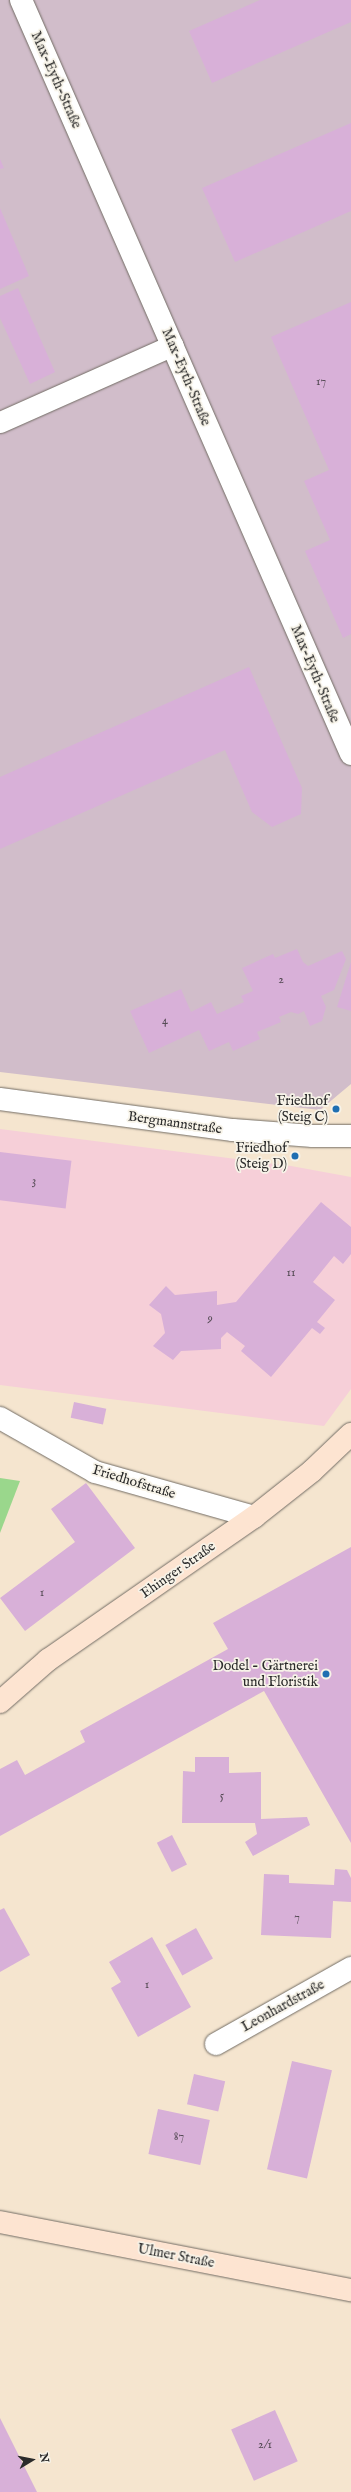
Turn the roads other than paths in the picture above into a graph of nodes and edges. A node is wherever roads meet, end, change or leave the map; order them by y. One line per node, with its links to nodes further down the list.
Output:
1 (21, 0): 2 (street, Max-Eyth-Straße)
2 (173, 345): 3 (lane); 4 (street, Max-Eyth-Straße)
3 (0, 422)
4 (351, 754)
5 (0, 1099): 6 (street, Bergmannstraße)
6 (351, 1136)
7 (0, 1418): 9 (street, Friedhofstraße)
8 (351, 1434): 9 (main road, Ehinger Straße)
9 (254, 1518): 10 (main road, Ehinger Straße)
10 (0, 1702)
11 (351, 1968): 12 (street, Leonhardstraße)
12 (216, 2044)
13 (0, 2222): 14 (main road, Ulmer Straße)
14 (351, 2290)

